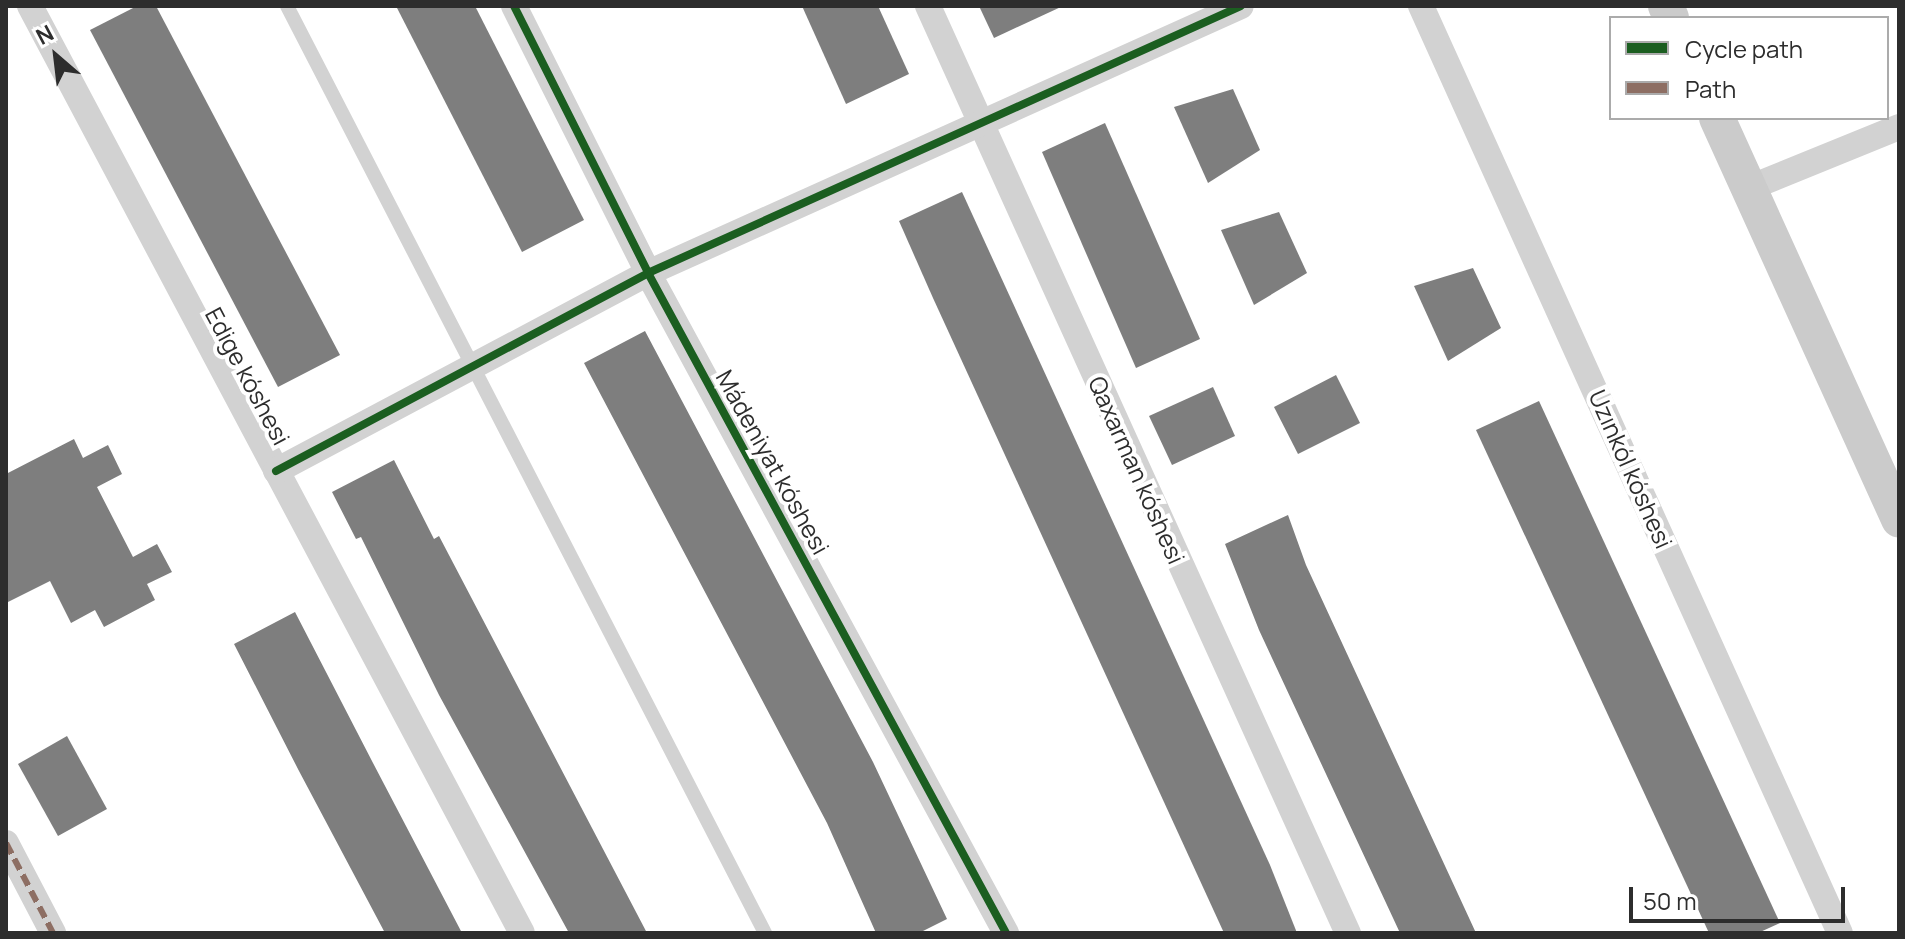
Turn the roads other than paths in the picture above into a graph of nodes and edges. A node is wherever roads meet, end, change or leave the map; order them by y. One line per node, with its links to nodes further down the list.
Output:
1 (30, 6): 13 (street, Edige kóshesi)
2 (287, 6): 12 (lane)
3 (514, 6): 11 (street, Mádeniyat kóshesi)
4 (928, 6): 8 (street, Qaxarman kóshesi)
5 (1241, 6): 8 (street)
6 (1421, 6): 21 (street, Uzınkól kóshesi)
7 (1718, 120): 10 (main road)
8 (981, 126): 11 (street); 20 (street, Qaxarman kóshesi)
9 (1899, 127): 10 (street)
10 (1749, 188): 14 (main road)
11 (648, 273): 12 (street); 19 (street, Mádeniyat kóshesi)
12 (469, 368): 13 (street); 18 (lane)
13 (276, 471): 17 (street, Edige kóshesi)
14 (1899, 520)
15 (6, 843): 16 (street)
16 (53, 933)
17 (522, 933)
18 (765, 933)
19 (1006, 933)
20 (1348, 933)
21 (1840, 933)

